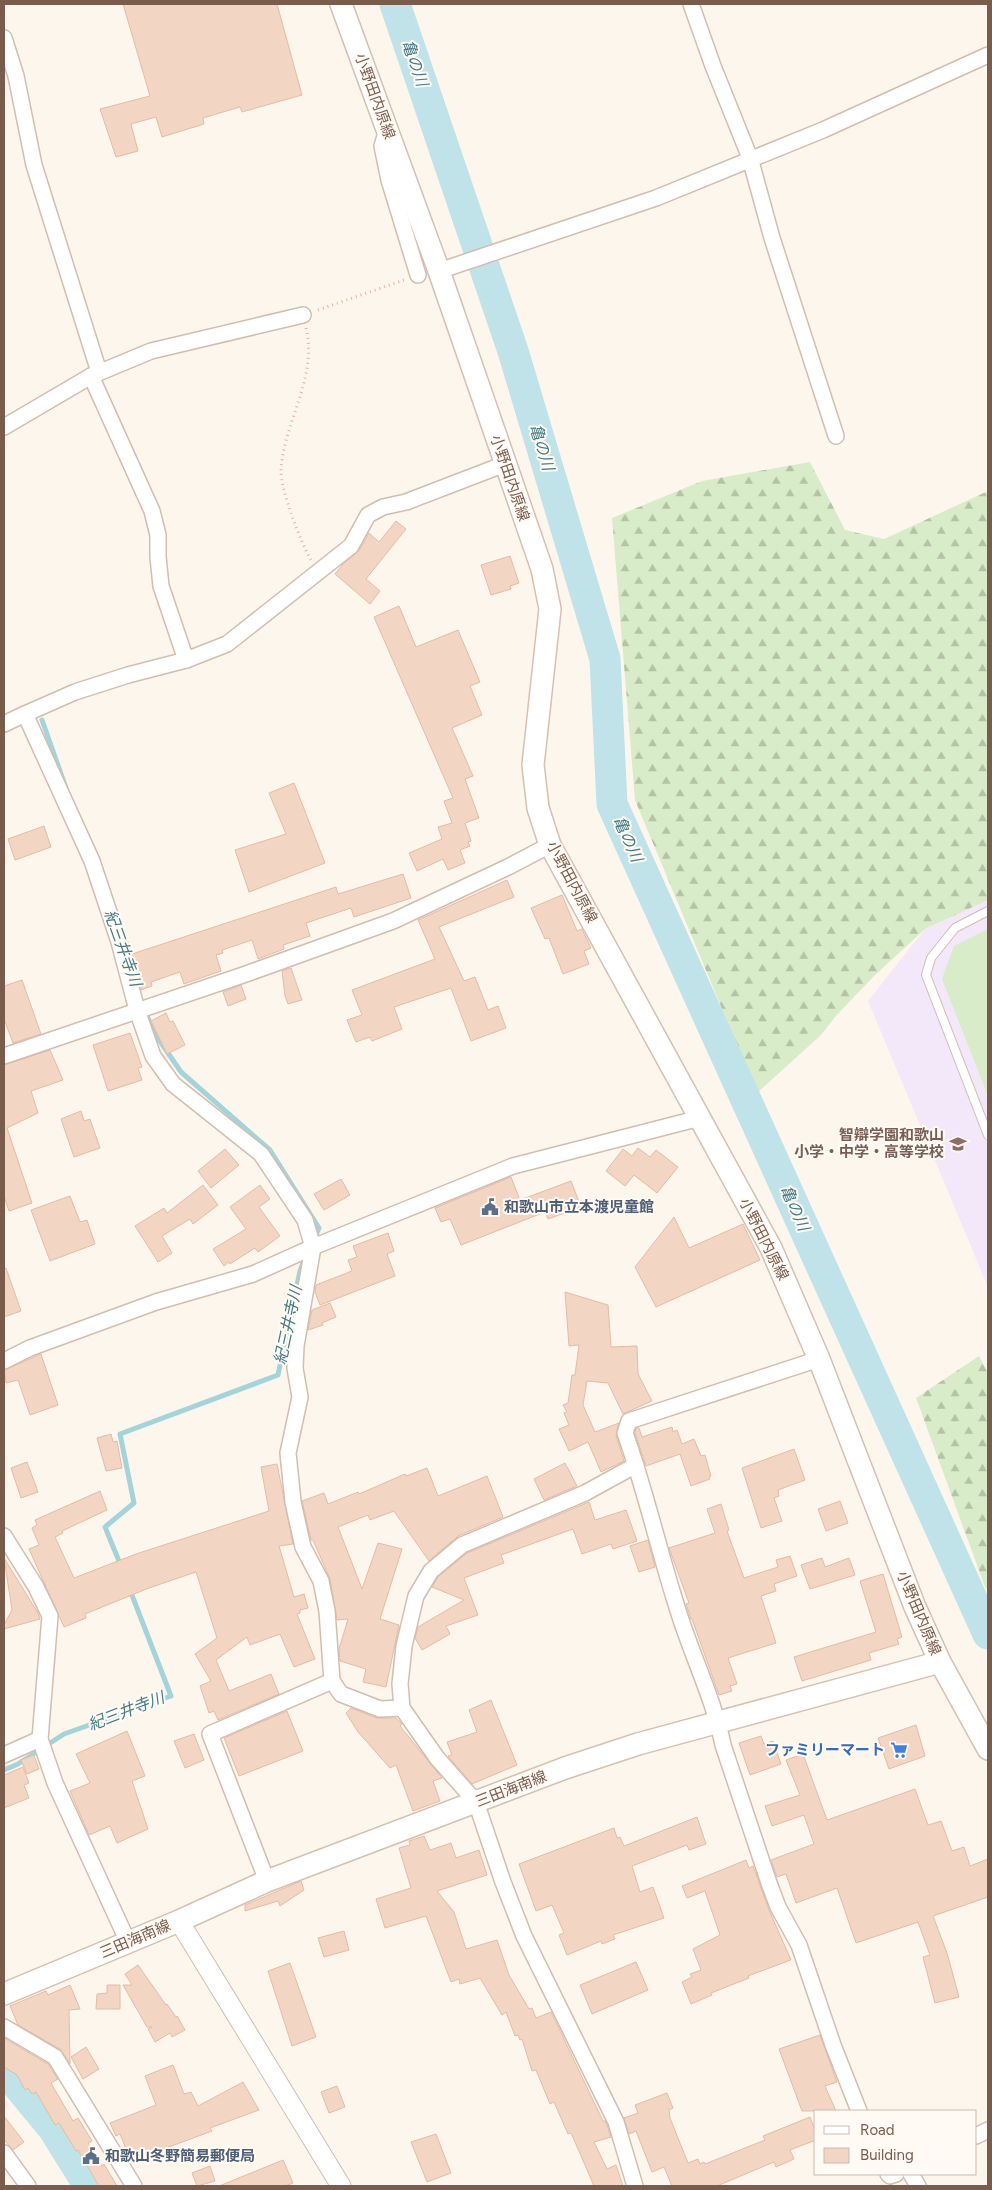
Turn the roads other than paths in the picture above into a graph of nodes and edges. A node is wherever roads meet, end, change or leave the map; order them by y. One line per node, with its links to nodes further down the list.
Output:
1 (341, 4): 5 (main road, 小野田内原線)
2 (691, 4): 6 (street)
3 (4, 38): 10 (street)
4 (988, 56): 6 (street)
5 (387, 130): 7 (main road, 小野田内原線); 8 (street)
6 (750, 158): 7 (street); 12 (street)
7 (445, 268): 13 (main road, 小野田内原線)
8 (418, 275)
9 (303, 315): 10 (street)
10 (95, 374): 11 (street); 14 (street)
11 (4, 427)
12 (836, 436)
13 (505, 464): 14 (street); 17 (main road, 小野田内原線)
14 (186, 660): 15 (street)
15 (25, 714): 16 (street); 19 (street)
16 (4, 724)
17 (550, 845): 19 (street); 21 (main road, 小野田内原線)
18 (988, 911): 22 (lane)
19 (137, 1010): 20 (street); 23 (street)
20 (4, 1056)
21 (700, 1118): 23 (street); 24 (main road, 小野田内原線)
22 (988, 1135)
23 (313, 1248): 25 (street); 29 (street)
24 (819, 1359): 26 (street); 28 (main road, 小野田内原線)
25 (4, 1361)
26 (636, 1465): 30 (street); 31 (street)
27 (4, 1536): 32 (street)
28 (940, 1662): 31 (main road, 三田海南線); 33 (main road)
29 (332, 1681): 30 (street); 36 (street)
30 (402, 1708): 35 (street)
31 (718, 1722): 35 (main road, 三田海南線); 41 (street)
32 (40, 1739): 34 (street); 38 (street)
33 (988, 1749)
34 (4, 1756)
35 (476, 1802): 36 (main road, 三田海南線); 47 (street)
36 (268, 1881): 37 (main road, 三田海南線)
37 (179, 1921): 38 (main road, 三田海南線); 46 (street)
38 (128, 1942): 39 (main road, 三田海南線)
39 (4, 1994)
40 (4, 2027): 45 (street)
41 (859, 2110)
42 (4, 2153): 44 (street)
43 (912, 2175): 48 (street)
44 (28, 2186)
45 (134, 2186)
46 (340, 2186)
47 (635, 2186)
48 (918, 2186)

